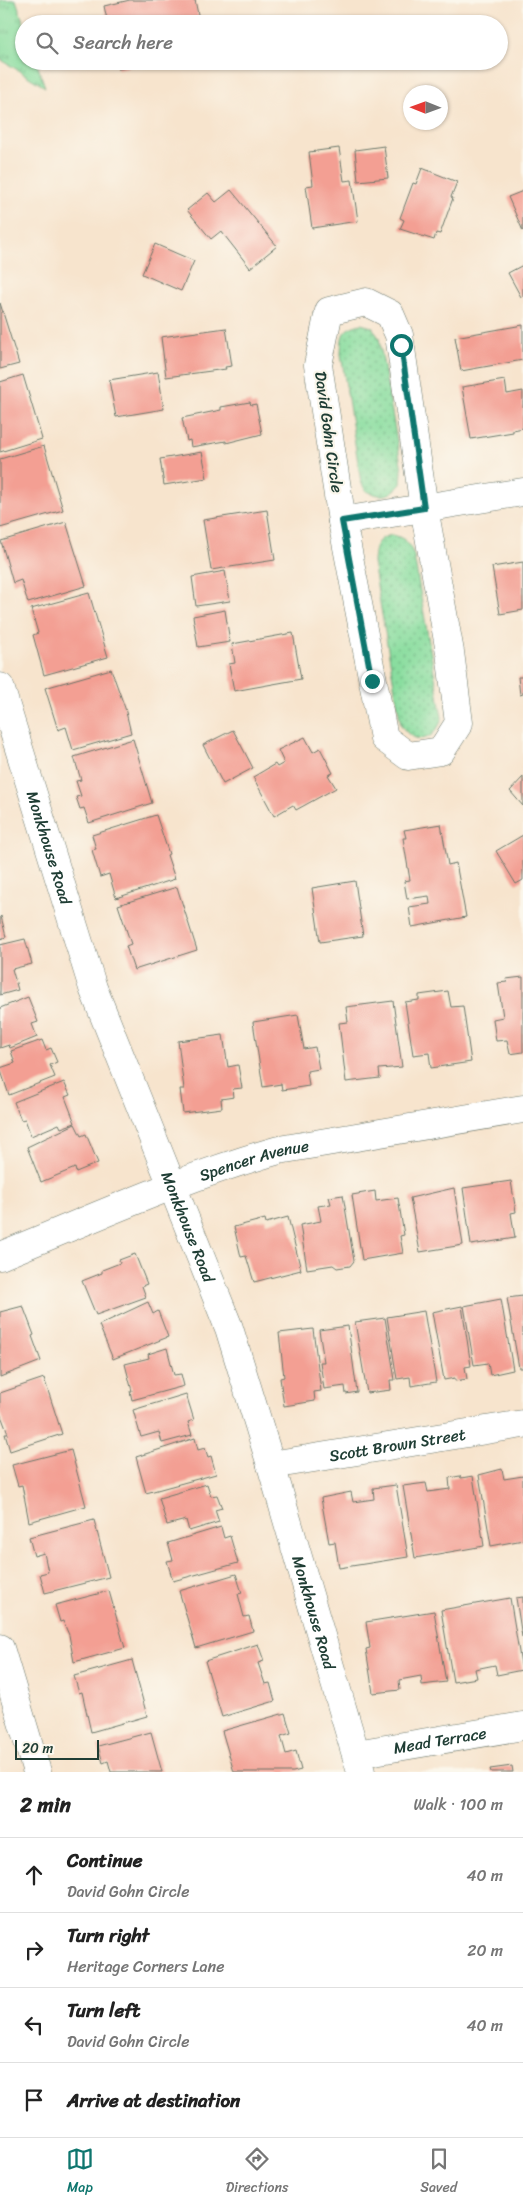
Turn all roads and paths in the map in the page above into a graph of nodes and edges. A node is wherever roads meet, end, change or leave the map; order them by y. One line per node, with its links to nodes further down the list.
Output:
1 (523, 492): 2 (street)
2 (424, 508): 3 (street); 3 (street, David Gohn Circle); 3 (street, David Gohn Circle)
3 (342, 521)
4 (0, 687): 6 (street, Monkhouse Road)
5 (523, 1109): 6 (street, Spencer Avenue)
6 (172, 1186): 7 (street, Spencer Avenue); 9 (street, Monkhouse Road)
7 (0, 1256)
8 (523, 1424): 9 (street, Scott Brown Street)
9 (271, 1465): 12 (street, Monkhouse Road)
10 (0, 1648): 13 (street)
11 (523, 1726): 12 (street, Mead Terrace)
12 (358, 1763)
13 (37, 1772)

